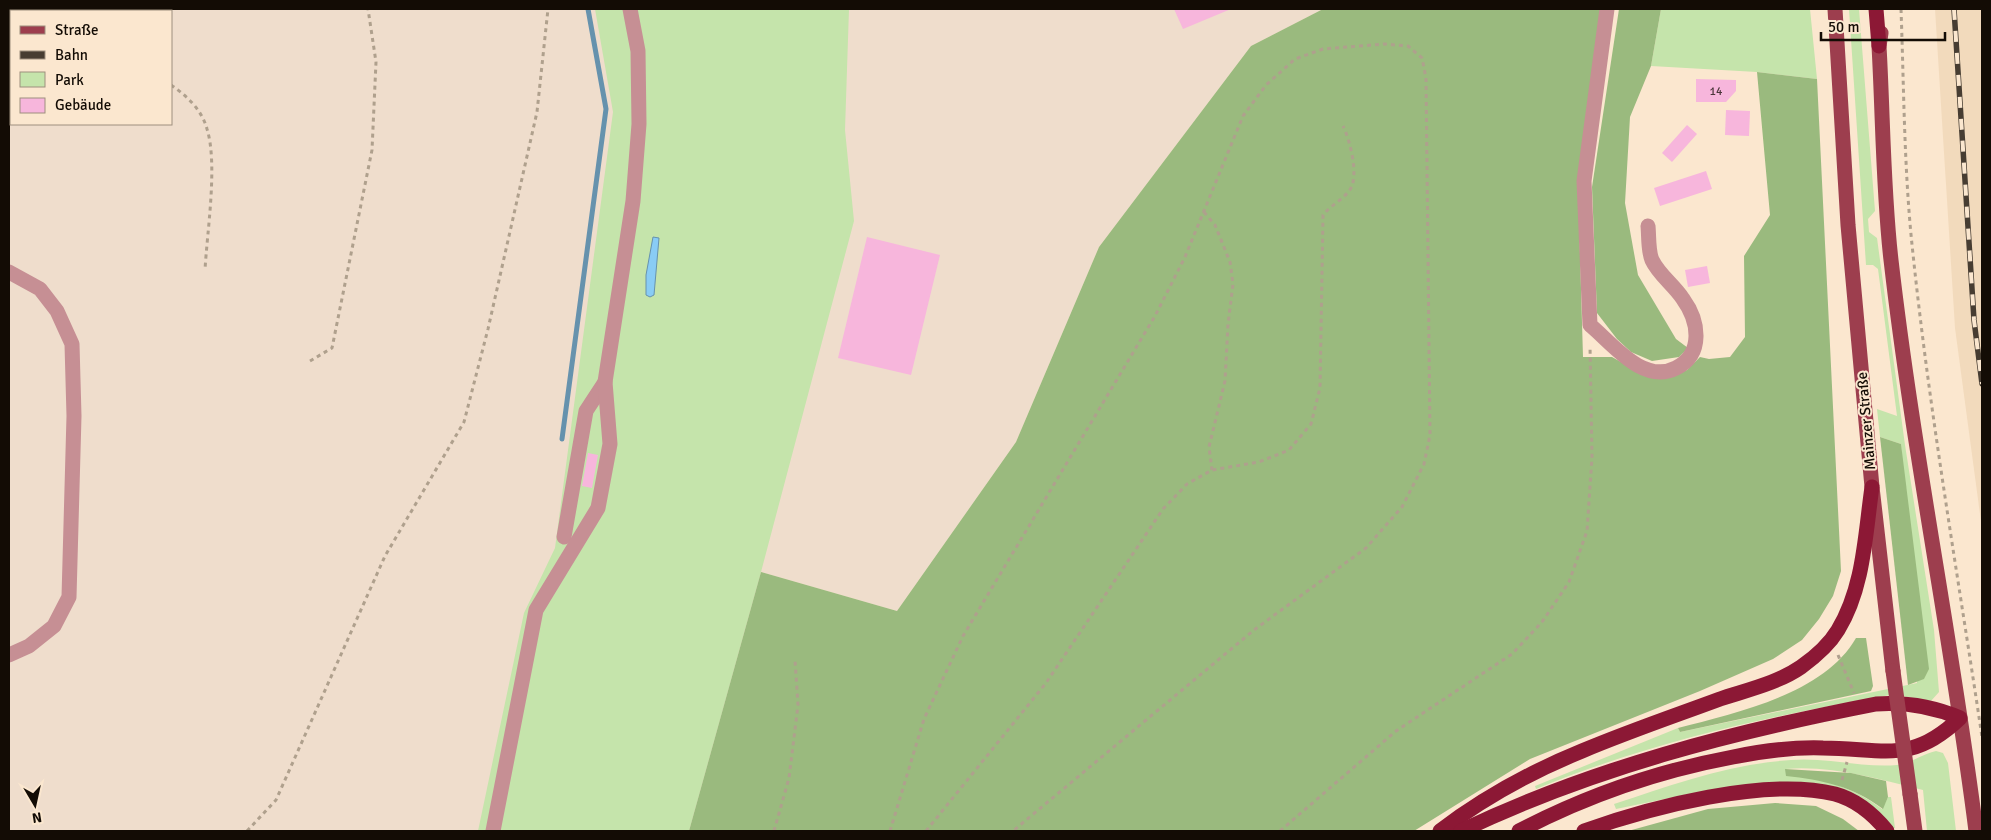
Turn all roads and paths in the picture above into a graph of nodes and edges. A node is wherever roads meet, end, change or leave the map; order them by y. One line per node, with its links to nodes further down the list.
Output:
1 (368, 9): 16 (path)
2 (548, 9): 28 (path)
3 (630, 9): 18 (lane)
4 (1607, 9): 13 (lane)
5 (1835, 9): 20 (main road, Mainzer Straße)
6 (1876, 9): 9 (highway)
7 (1883, 9): 9 (main road)
8 (1901, 9): 27 (path)
9 (1879, 46): 26 (main road)
10 (172, 86): 14 (path)
11 (1343, 126): 19 (path)
12 (1204, 212): 19 (path); 31 (path); 33 (path)
13 (1648, 226)
14 (204, 270)
15 (9, 272): 22 (lane)
16 (310, 361)
17 (1590, 369): 34 (path)
18 (605, 382): 21 (lane); 29 (lane)
19 (1212, 470): 32 (path)
20 (1872, 487): 35 (highway); 40 (main road, Mainzer Straße, bridge)
21 (564, 537)
22 (9, 655)
23 (795, 660): 30 (path)
24 (1841, 662): 25 (path)
25 (1854, 692)
26 (1960, 718): 36 (highway); 37 (highway); 41 (main road)
27 (1982, 737)
28 (247, 831)
29 (493, 831)
30 (774, 831)
31 (890, 831)
32 (926, 831)
33 (1012, 831)
34 (1280, 831)
35 (1440, 831)
36 (1460, 831)
37 (1518, 831)
38 (1584, 831): 39 (highway)
39 (1887, 831)
40 (1915, 831)
41 (1976, 831)

